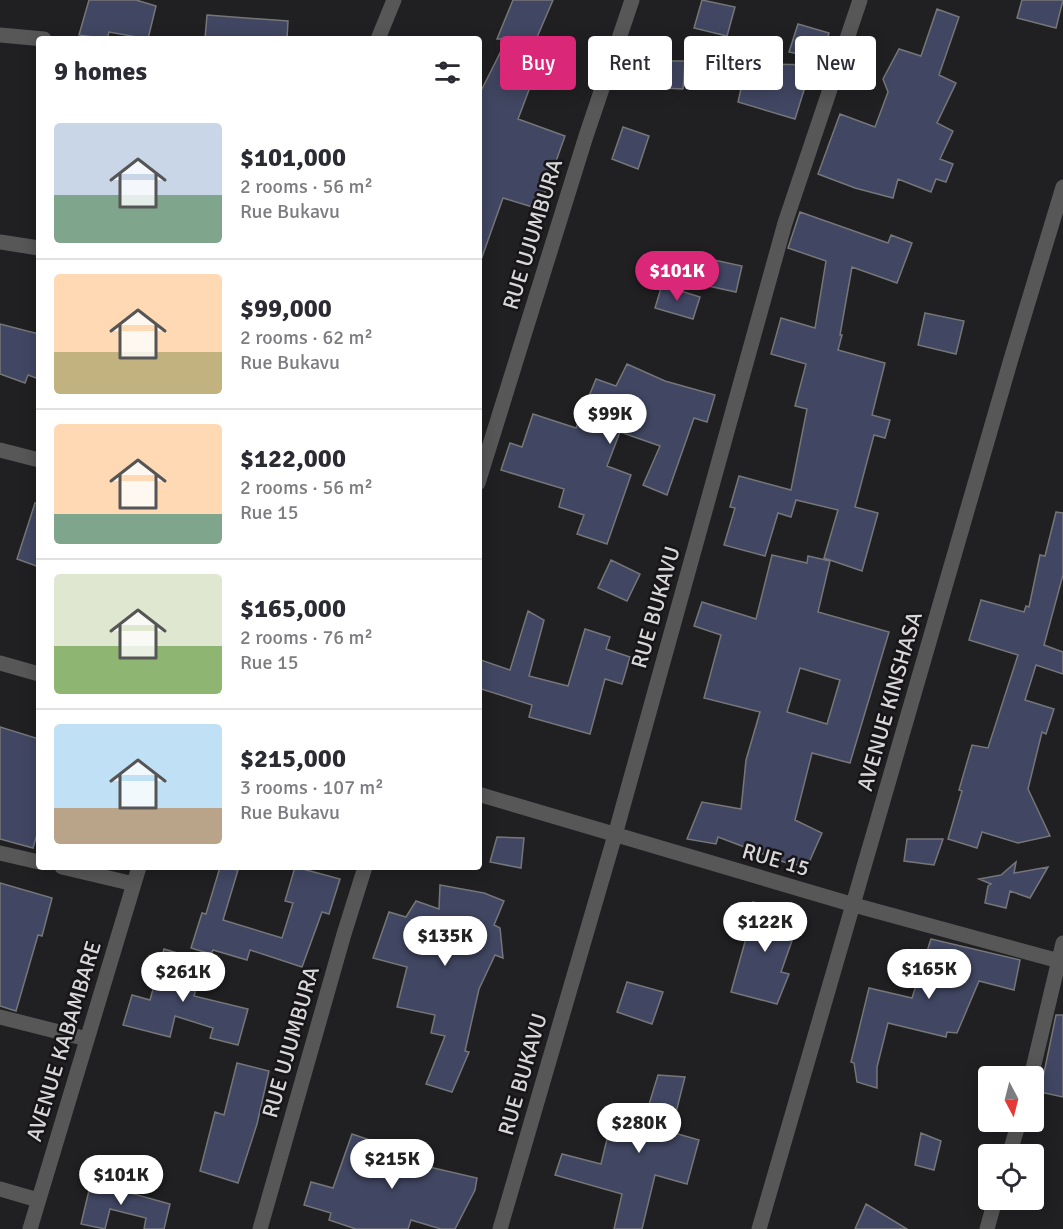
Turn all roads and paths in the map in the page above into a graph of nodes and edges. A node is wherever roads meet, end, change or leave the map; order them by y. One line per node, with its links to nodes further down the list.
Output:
1 (394, 0): 5 (street)
2 (632, 0): 12 (street, RUE UJUMBURA)
3 (860, 0): 16 (street, RUE BUKAVU)
4 (0, 35): 6 (street)
5 (379, 36)
6 (36, 38)
7 (1063, 187): 23 (street, AVENUE KINSHASA)
8 (0, 242): 9 (street)
9 (36, 248)
10 (0, 450): 11 (street)
11 (36, 459)
12 (482, 470)
13 (0, 663): 14 (street)
14 (36, 673)
15 (482, 795): 16 (street, RUE 15)
16 (615, 835): 23 (street, RUE 15); 34 (street, RUE BUKAVU)
17 (0, 853): 18 (street)
18 (36, 861)
19 (75, 870): 22 (street)
20 (138, 870): 22 (street, AVENUE KABAMBARE)
21 (364, 870): 33 (street, RUE UJUMBURA)
22 (134, 884): 27 (street, AVENUE KABAMBARE)
23 (854, 905): 25 (street, RUE 15); 35 (street, AVENUE KINSHASA)
24 (1063, 943): 25 (street)
25 (1060, 961): 28 (street)
26 (0, 1017): 27 (street)
27 (87, 1039): 30 (street, AVENUE KABAMBARE)
28 (1034, 1066)
29 (0, 1189): 30 (street)
30 (38, 1200): 32 (street, AVENUE KABAMBARE)
31 (992, 1210): 36 (street)
32 (30, 1229)
33 (260, 1229)
34 (500, 1229)
35 (759, 1229)
36 (987, 1229)

